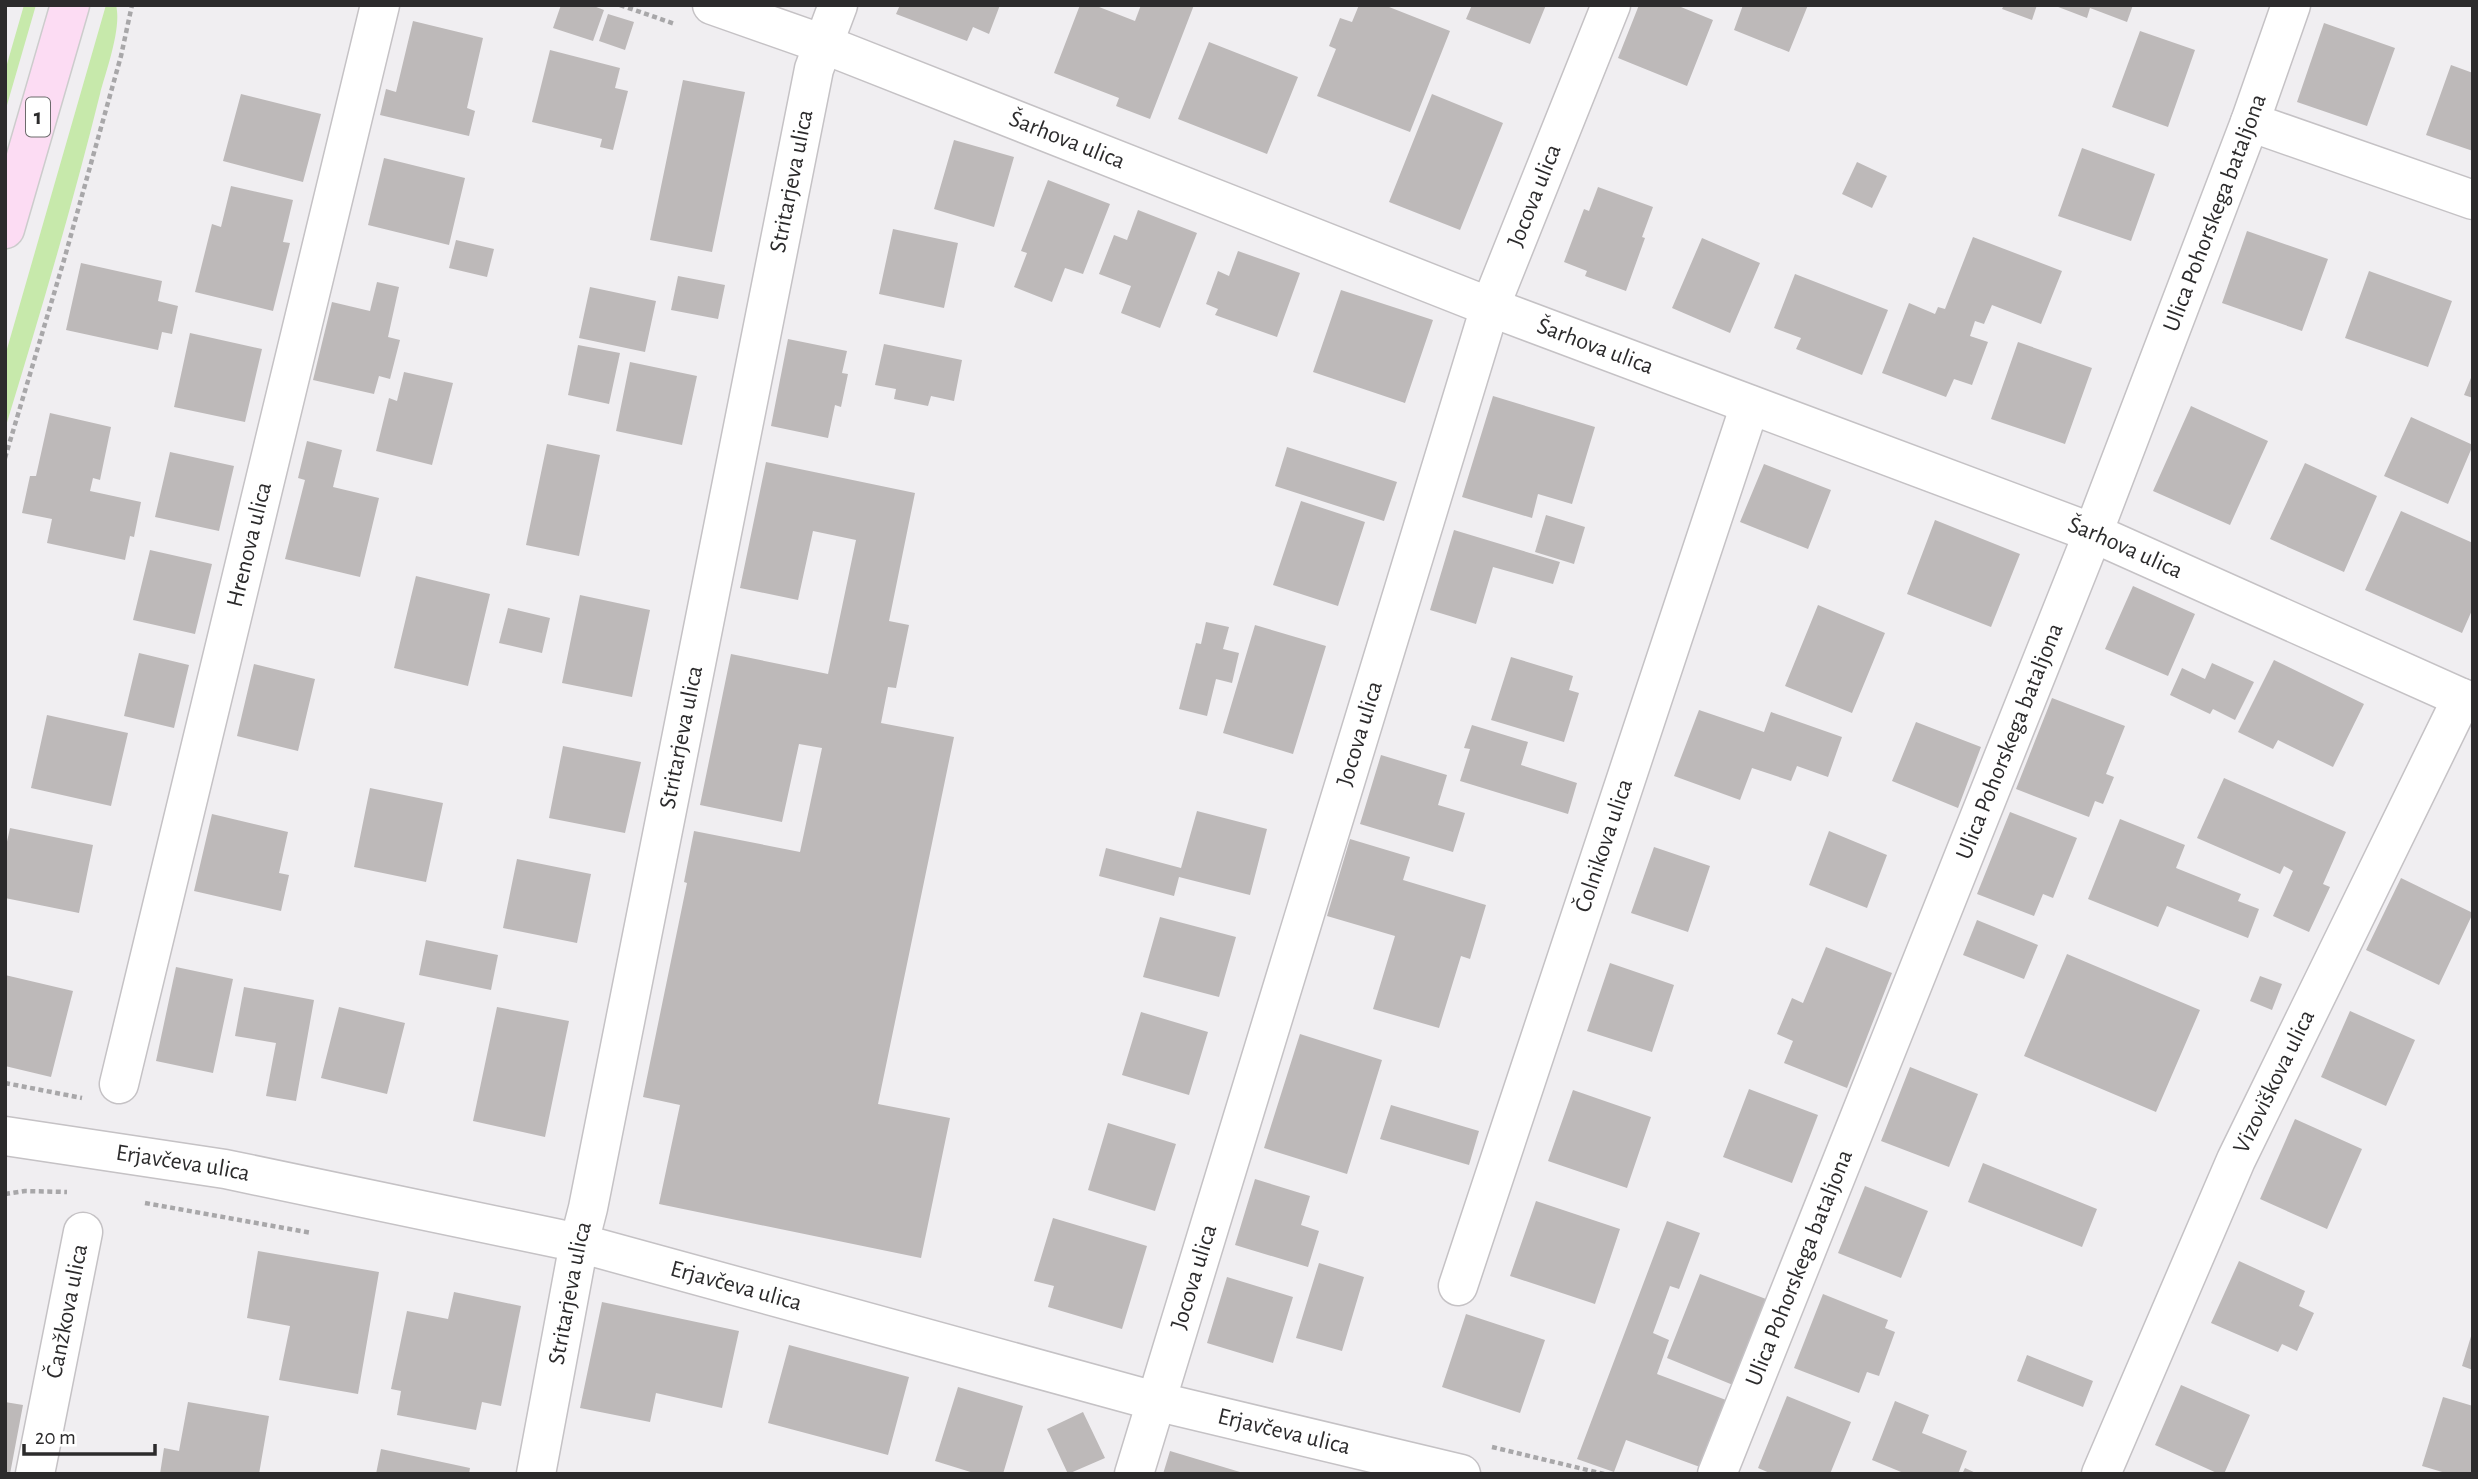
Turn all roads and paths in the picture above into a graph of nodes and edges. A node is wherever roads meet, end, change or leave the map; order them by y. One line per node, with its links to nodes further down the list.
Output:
1 (70, 5): 11 (main road, 1)
2 (132, 5): 14 (path)
3 (380, 5): 17 (street, Hrenova ulica)
4 (712, 5): 8 (street, Šarhova ulica)
5 (838, 5): 8 (street, Stritarjeva ulica)
6 (1611, 5): 12 (street, Jocova ulica)
7 (2291, 5): 9 (street, Ulica Pohorskega bataljona)
8 (823, 44): 12 (street, Šarhova ulica); 24 (street, Stritarjeva ulica)
9 (2250, 122): 10 (street); 15 (street, Ulica Pohorskega bataljona)
10 (2473, 200)
11 (5, 229)
12 (1490, 307): 13 (street, Šarhova ulica); 26 (street, Jocova ulica)
13 (1750, 405): 15 (street, Šarhova ulica); 25 (street, Čolnikova ulica)
14 (5, 458)
15 (2093, 533): 16 (street, Šarhova ulica); 31 (street, Ulica Pohorskega bataljona)
16 (2468, 701): 32 (street, Vizoviškova ulica)
17 (119, 1084)
18 (5, 1136): 24 (street, Erjavčeva ulica)
19 (76, 1192): 20 (path)
20 (5, 1194)
21 (143, 1202): 23 (path)
22 (83, 1232): 27 (street, Čanžkova ulica)
23 (319, 1235)
24 (579, 1243): 26 (street, Erjavčeva ulica); 28 (street, Stritarjeva ulica)
25 (1458, 1286)
26 (1155, 1401): 29 (street, Jocova ulica); 30 (street, Erjavčeva ulica)
27 (35, 1474)
28 (536, 1474)
29 (1134, 1474)
30 (1461, 1474)
31 (1717, 1474)
32 (2101, 1474)

